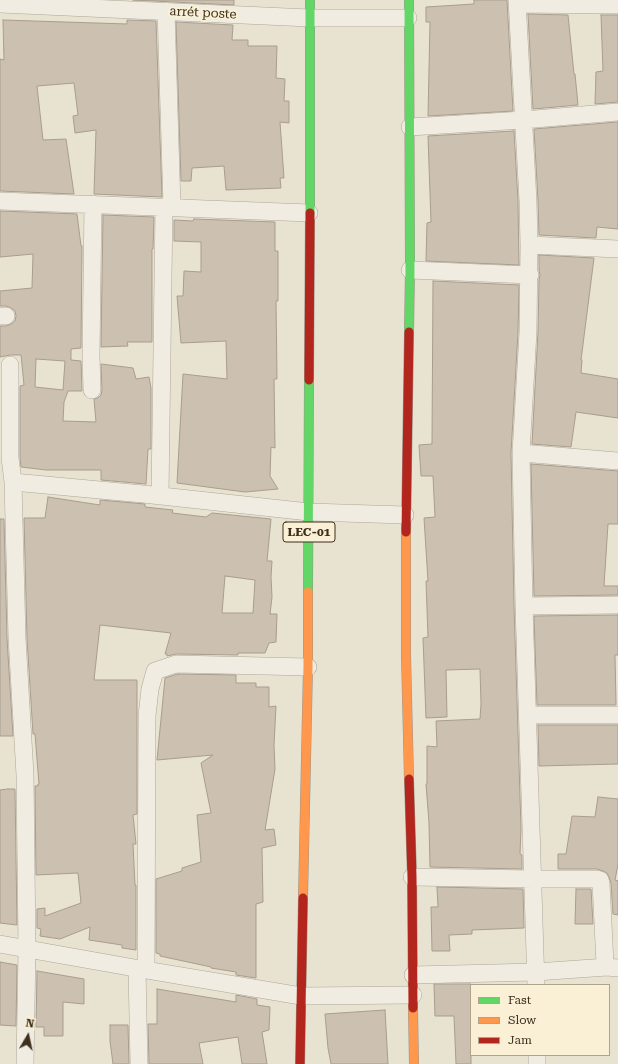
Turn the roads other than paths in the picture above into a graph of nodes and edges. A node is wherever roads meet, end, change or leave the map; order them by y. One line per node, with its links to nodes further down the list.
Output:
1 (310, 0): 8 (main road, LEC-01)
2 (409, 0): 9 (main road)
3 (517, 2): 6 (street); 11 (street)
4 (0, 4): 5 (street, arrét poste)
5 (98, 4): 7 (street, arrét poste)
6 (616, 4)
7 (166, 12): 8 (street, arrét poste); 15 (street)
8 (309, 18): 9 (street, arrét poste); 16 (main road, LEC-01)
9 (408, 18): 12 (main road)
10 (618, 112): 11 (street)
11 (523, 120): 12 (street); 17 (street)
12 (410, 127): 19 (main road)
13 (0, 201): 14 (street)
14 (93, 204): 15 (street); 22 (street)
15 (168, 207): 16 (street); 27 (street)
16 (309, 213): 28 (main road, LEC-01)
17 (529, 245): 18 (street); 20 (street)
18 (618, 249)
19 (410, 270): 20 (street); 29 (main road)
20 (530, 275): 23 (street)
21 (10, 365): 24 (street)
22 (92, 390)
23 (521, 453): 25 (street); 31 (street)
24 (5, 457): 26 (street)
25 (618, 461)
26 (13, 482): 27 (street); 38 (street)
27 (160, 496): 28 (street)
28 (309, 512): 29 (street); 32 (main road, LEC-01)
29 (405, 515): 35 (main road)
30 (618, 605): 31 (street)
31 (524, 606): 33 (street)
32 (308, 667): 40 (street); 44 (main road, LEC-01)
33 (528, 715): 34 (street); 36 (street)
34 (618, 715)
35 (412, 877): 36 (street); 41 (main road)
36 (533, 879): 39 (street); 42 (street)
37 (0, 944): 38 (street)
38 (27, 949): 40 (street); 45 (street)
39 (613, 968): 42 (street)
40 (142, 970): 44 (street); 46 (street)
41 (413, 974): 42 (street); 43 (main road)
42 (536, 978)
43 (413, 995): 44 (street); 48 (main road)
44 (301, 996): 47 (main road, LEC-01)
45 (25, 1064)
46 (139, 1064)
47 (300, 1064)
48 (414, 1064)

